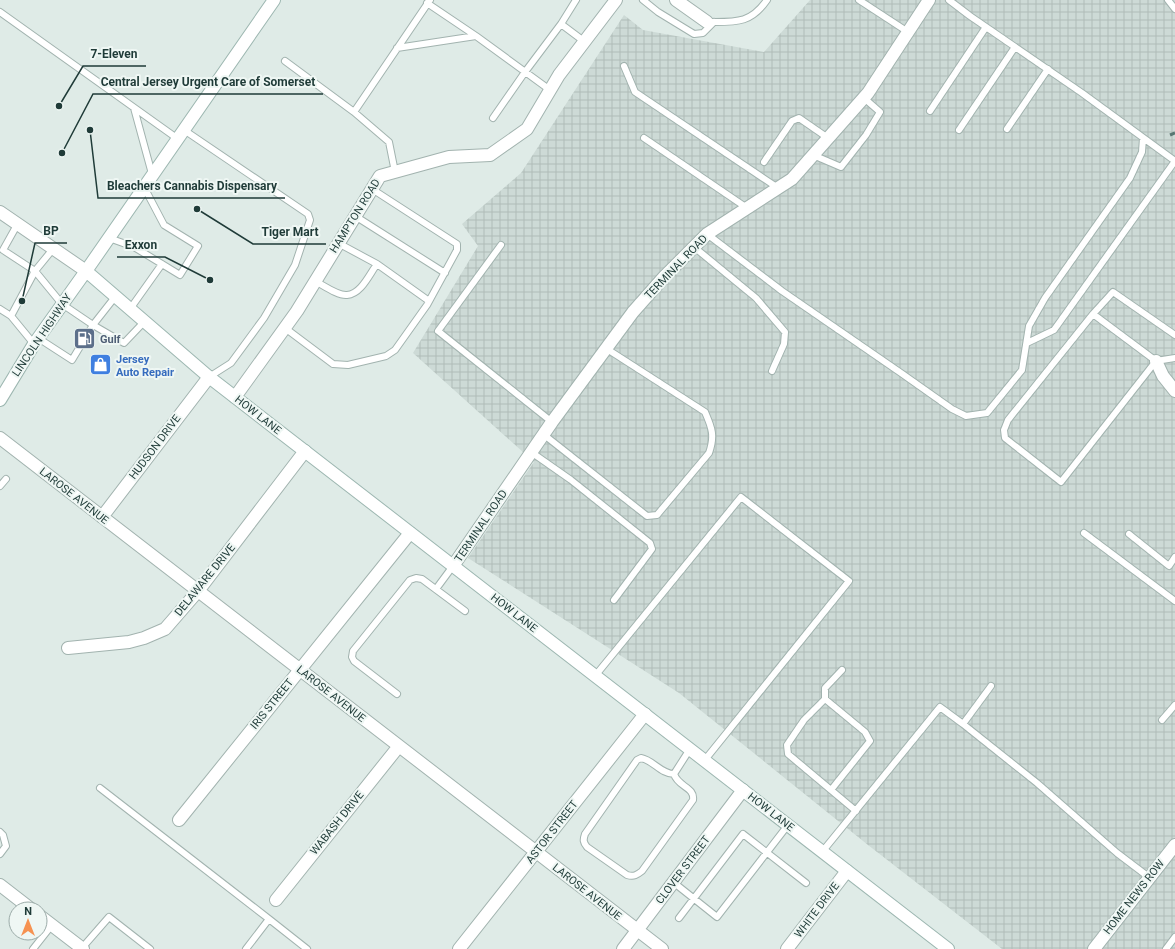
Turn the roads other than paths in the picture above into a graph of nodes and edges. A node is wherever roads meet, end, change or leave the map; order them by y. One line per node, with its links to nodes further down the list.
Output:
1 (274, 0): 34 (street, LINCOLN HIGHWAY)
2 (576, 0): 15 (lane)
3 (616, 0): 19 (street, HAMPTON ROAD)
4 (643, 0): 14 (lane)
5 (676, 0): 14 (street)
6 (767, 0): 14 (lane)
7 (859, 0): 17 (lane)
8 (929, 0): 17 (street, TERMINAL ROAD)
9 (949, 0): 16 (lane)
10 (1168, 0): 12 (lane)
11 (428, 2): 18 (lane); 21 (lane)
12 (1175, 9)
13 (0, 12): 28 (lane)
14 (710, 22)
15 (561, 24): 19 (lane); 25 (lane)
16 (986, 27): 20 (lane); 29 (lane)
17 (908, 32): 27 (street, TERMINAL ROAD)
18 (476, 36): 21 (lane); 25 (lane)
19 (585, 42): 26 (street, HAMPTON ROAD)
20 (1015, 47): 24 (lane); 33 (lane)
21 (397, 48): 30 (lane)
22 (285, 62): 30 (lane)
23 (624, 66): 43 (lane)
24 (1048, 69): 32 (lane); 37 (lane)
25 (525, 72): 26 (lane); 31 (lane)
26 (550, 90): 40 (street, HAMPTON ROAD)
27 (864, 98): 36 (street, TERMINAL ROAD); 38 (lane)
28 (134, 108): 34 (lane); 41 (lane)
29 (930, 111)
30 (354, 112): 40 (lane)
31 (493, 118)
32 (1007, 128)
33 (960, 130)
34 (181, 134): 41 (street, LINCOLN HIGHWAY); 79 (lane)
35 (644, 138): 45 (lane)
36 (828, 138): 38 (street, TERMINAL ROAD); 39 (lane)
37 (1143, 138): 74 (lane); 74 (lane)
38 (813, 155): 43 (street, TERMINAL ROAD)
39 (764, 162)
40 (396, 172): 44 (street, HAMPTON ROAD)
41 (152, 176): 42 (street, LINCOLN HIGHWAY)
42 (144, 187): 50 (street, LINCOLN HIGHWAY); 56 (lane)
43 (778, 188): 45 (street, TERMINAL ROAD)
44 (372, 189): 47 (street, HAMPTON ROAD); 60 (lane)
45 (747, 208): 49 (street, TERMINAL ROAD)
46 (0, 212): 48 (street, HOW LANE)
47 (355, 216): 51 (street, HAMPTON ROAD); 60 (lane)
48 (17, 225): 54 (street, HOW LANE); 55 (lane)
49 (707, 234): 53 (street, TERMINAL ROAD); 74 (lane)
50 (109, 238): 56 (lane); 59 (street, LINCOLN HIGHWAY)
51 (338, 243): 57 (lane); 61 (street, HAMPTON ROAD)
52 (501, 245): 83 (lane)
53 (694, 246): 75 (street, TERMINAL ROAD); 78 (lane)
54 (53, 249): 58 (lane); 59 (street, HOW LANE)
55 (1, 252): 58 (lane)
56 (162, 264): 66 (lane)
57 (377, 264): 61 (lane); 63 (lane)
58 (35, 271): 64 (lane); 68 (lane)
59 (86, 271): 62 (street, HOW LANE); 64 (street, LINCOLN HIGHWAY)
60 (445, 273): 63 (lane)
61 (316, 281): 71 (street, HAMPTON ROAD)
62 (115, 297): 66 (street, HOW LANE); 70 (lane)
63 (429, 301): 71 (lane)
64 (62, 304): 70 (lane); 73 (street, LINCOLN HIGHWAY)
65 (0, 309): 68 (lane)
66 (130, 309): 69 (street, HOW LANE)
67 (1093, 314): 72 (lane); 77 (lane); 77 (lane)
68 (11, 316): 73 (lane)
69 (144, 322): 70 (lane); 79 (street, HOW LANE)
70 (93, 324): 73 (lane)
71 (285, 328): 81 (street, HAMPTON ROAD)
72 (1175, 335)
73 (36, 341): 82 (street, LINCOLN HIGHWAY)
74 (1027, 343)
75 (607, 348): 83 (street, TERMINAL ROAD); 84 (lane)
76 (1175, 358): 77 (lane)
77 (1156, 361): 80 (street)
78 (772, 371)
79 (209, 377): 81 (street, HOW LANE); 90 (street, HUDSON DRIVE)
80 (1175, 392)
81 (235, 397): 86 (street, HOW LANE)
82 (0, 398)
83 (552, 422): 84 (street, TERMINAL ROAD)
84 (543, 434): 87 (street, TERMINAL ROAD)
85 (0, 438): 90 (street, LAROSE AVENUE)
86 (304, 451): 91 (street, HOW LANE); 97 (street, DELAWARE DRIVE)
87 (531, 452): 95 (street, TERMINAL ROAD); 98 (lane)
88 (6, 479): 89 (lane)
89 (0, 486)
90 (102, 517): 97 (street, LAROSE AVENUE)
91 (410, 533): 95 (street, HOW LANE); 102 (street, IRIS STREET)
92 (1084, 533): 99 (lane)
93 (1129, 534): 94 (lane)
94 (1175, 557)
95 (453, 566): 96 (lane); 104 (street, HOW LANE)
96 (436, 589): 100 (lane); 106 (lane)
97 (198, 591): 101 (street, DELAWARE DRIVE); 102 (street, LAROSE AVENUE)
98 (614, 600)
99 (1175, 601)
100 (465, 611)
101 (68, 648)
102 (300, 670): 112 (street, LAROSE AVENUE); 120 (street, IRIS STREET)
103 (842, 670): 107 (lane)
104 (595, 676): 109 (street, HOW LANE); 114 (lane)
105 (991, 686): 111 (lane)
106 (397, 694)
107 (825, 699): 118 (lane); 118 (lane)
108 (1175, 705): 110 (lane)
109 (645, 714): 113 (street, HOW LANE); 124 (street, ASTOR STREET)
110 (1162, 720)
111 (963, 724): 119 (lane); 129 (lane)
112 (399, 746): 124 (street, LAROSE AVENUE); 134 (street, WABASH DRIVE)
113 (690, 749): 114 (street, HOW LANE); 115 (lane)
114 (704, 761): 117 (street, HOW LANE)
115 (674, 774): 115 (lane)
116 (100, 788): 137 (lane)
117 (743, 790): 121 (street, HOW LANE); 130 (street, CLOVER STREET)
118 (831, 790): 119 (lane)
119 (856, 811): 125 (lane)
120 (179, 820)
121 (788, 825): 125 (street, HOW LANE); 126 (lane)
122 (0, 832): 127 (lane)
123 (1175, 845): 129 (street, HOME NEWS ROW)
124 (536, 852): 140 (street, LAROSE AVENUE); 148 (street, ASTOR STREET)
125 (822, 852): 128 (street, HOW LANE)
126 (768, 853): 131 (lane); 133 (lane); 133 (lane)
127 (0, 854)
128 (847, 871): 142 (street, HOW LANE); 151 (street, WHITE DRIVE)
129 (1150, 878): 152 (street, HOME NEWS ROW)
130 (673, 882): 133 (lane); 140 (street, CLOVER STREET)
131 (806, 883)
132 (0, 885): 135 (street)
133 (694, 898): 136 (lane)
134 (276, 900)
135 (21, 901)
136 (679, 918)
137 (269, 919): 146 (lane); 147 (lane)
138 (48, 922): 139 (street)
139 (52, 925): 143 (lane); 144 (street)
140 (637, 930): 149 (street, CLOVER STREET); 150 (street, LAROSE AVENUE)
141 (1175, 937): 153 (lane)
142 (945, 948)
143 (34, 949)
144 (82, 949): 145 (lane)
145 (150, 949)
146 (246, 949)
147 (307, 949)
148 (459, 949)
149 (623, 949)
150 (662, 949)
151 (787, 949)
152 (1094, 949)
153 (1166, 949)

